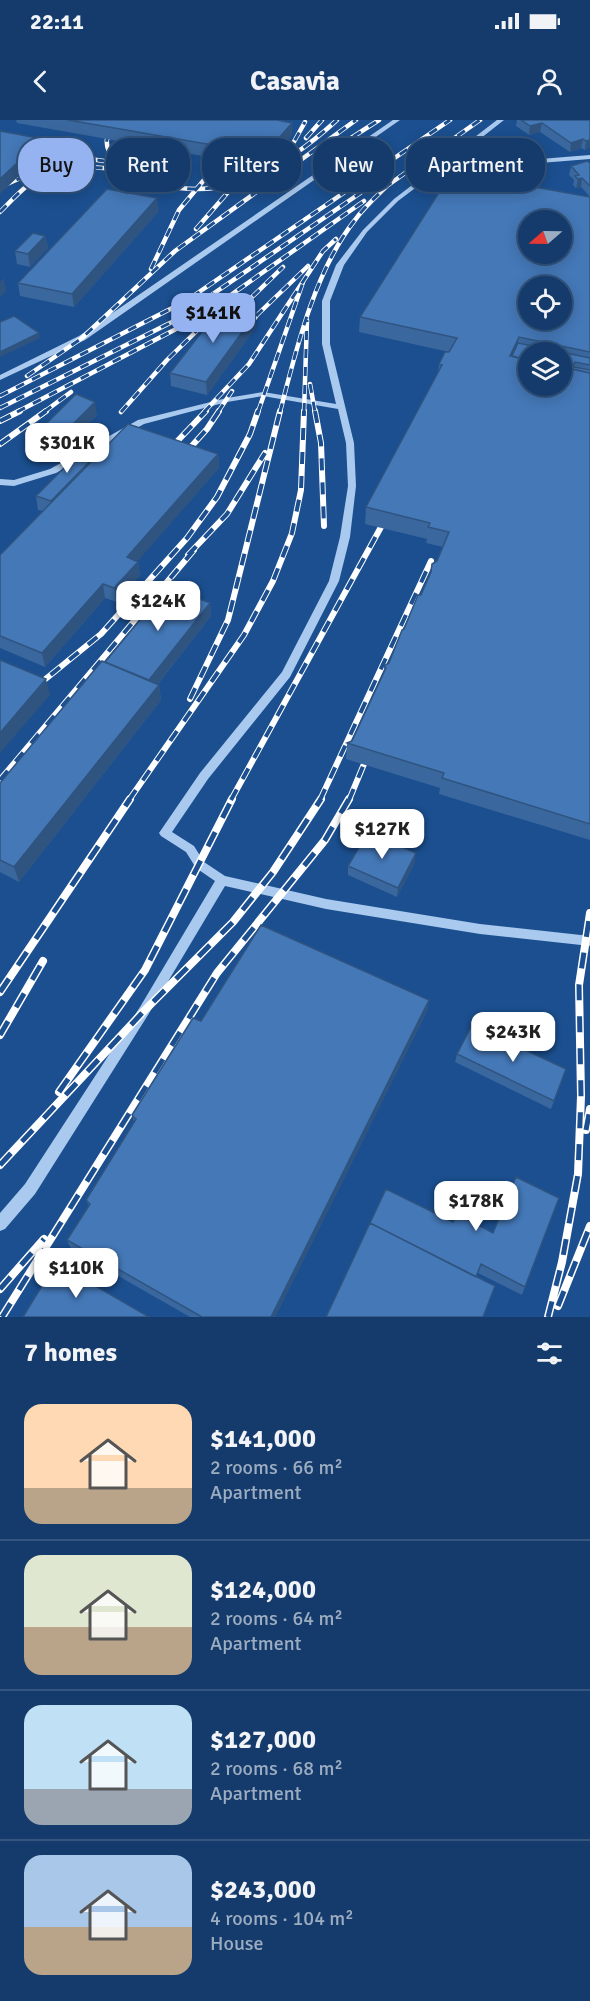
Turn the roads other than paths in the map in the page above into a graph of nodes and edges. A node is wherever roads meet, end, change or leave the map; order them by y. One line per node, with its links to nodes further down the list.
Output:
1 (397, 120): 7 (lane)
2 (501, 120): 3 (lane)
3 (478, 138)
4 (590, 157): 5 (lane)
5 (545, 161)
6 (407, 192): 8 (lane)
7 (0, 378)
8 (342, 407): 9 (lane); 10 (lane)
9 (0, 482)
10 (222, 880): 11 (lane); 12 (lane)
11 (590, 941)
12 (0, 1224)

